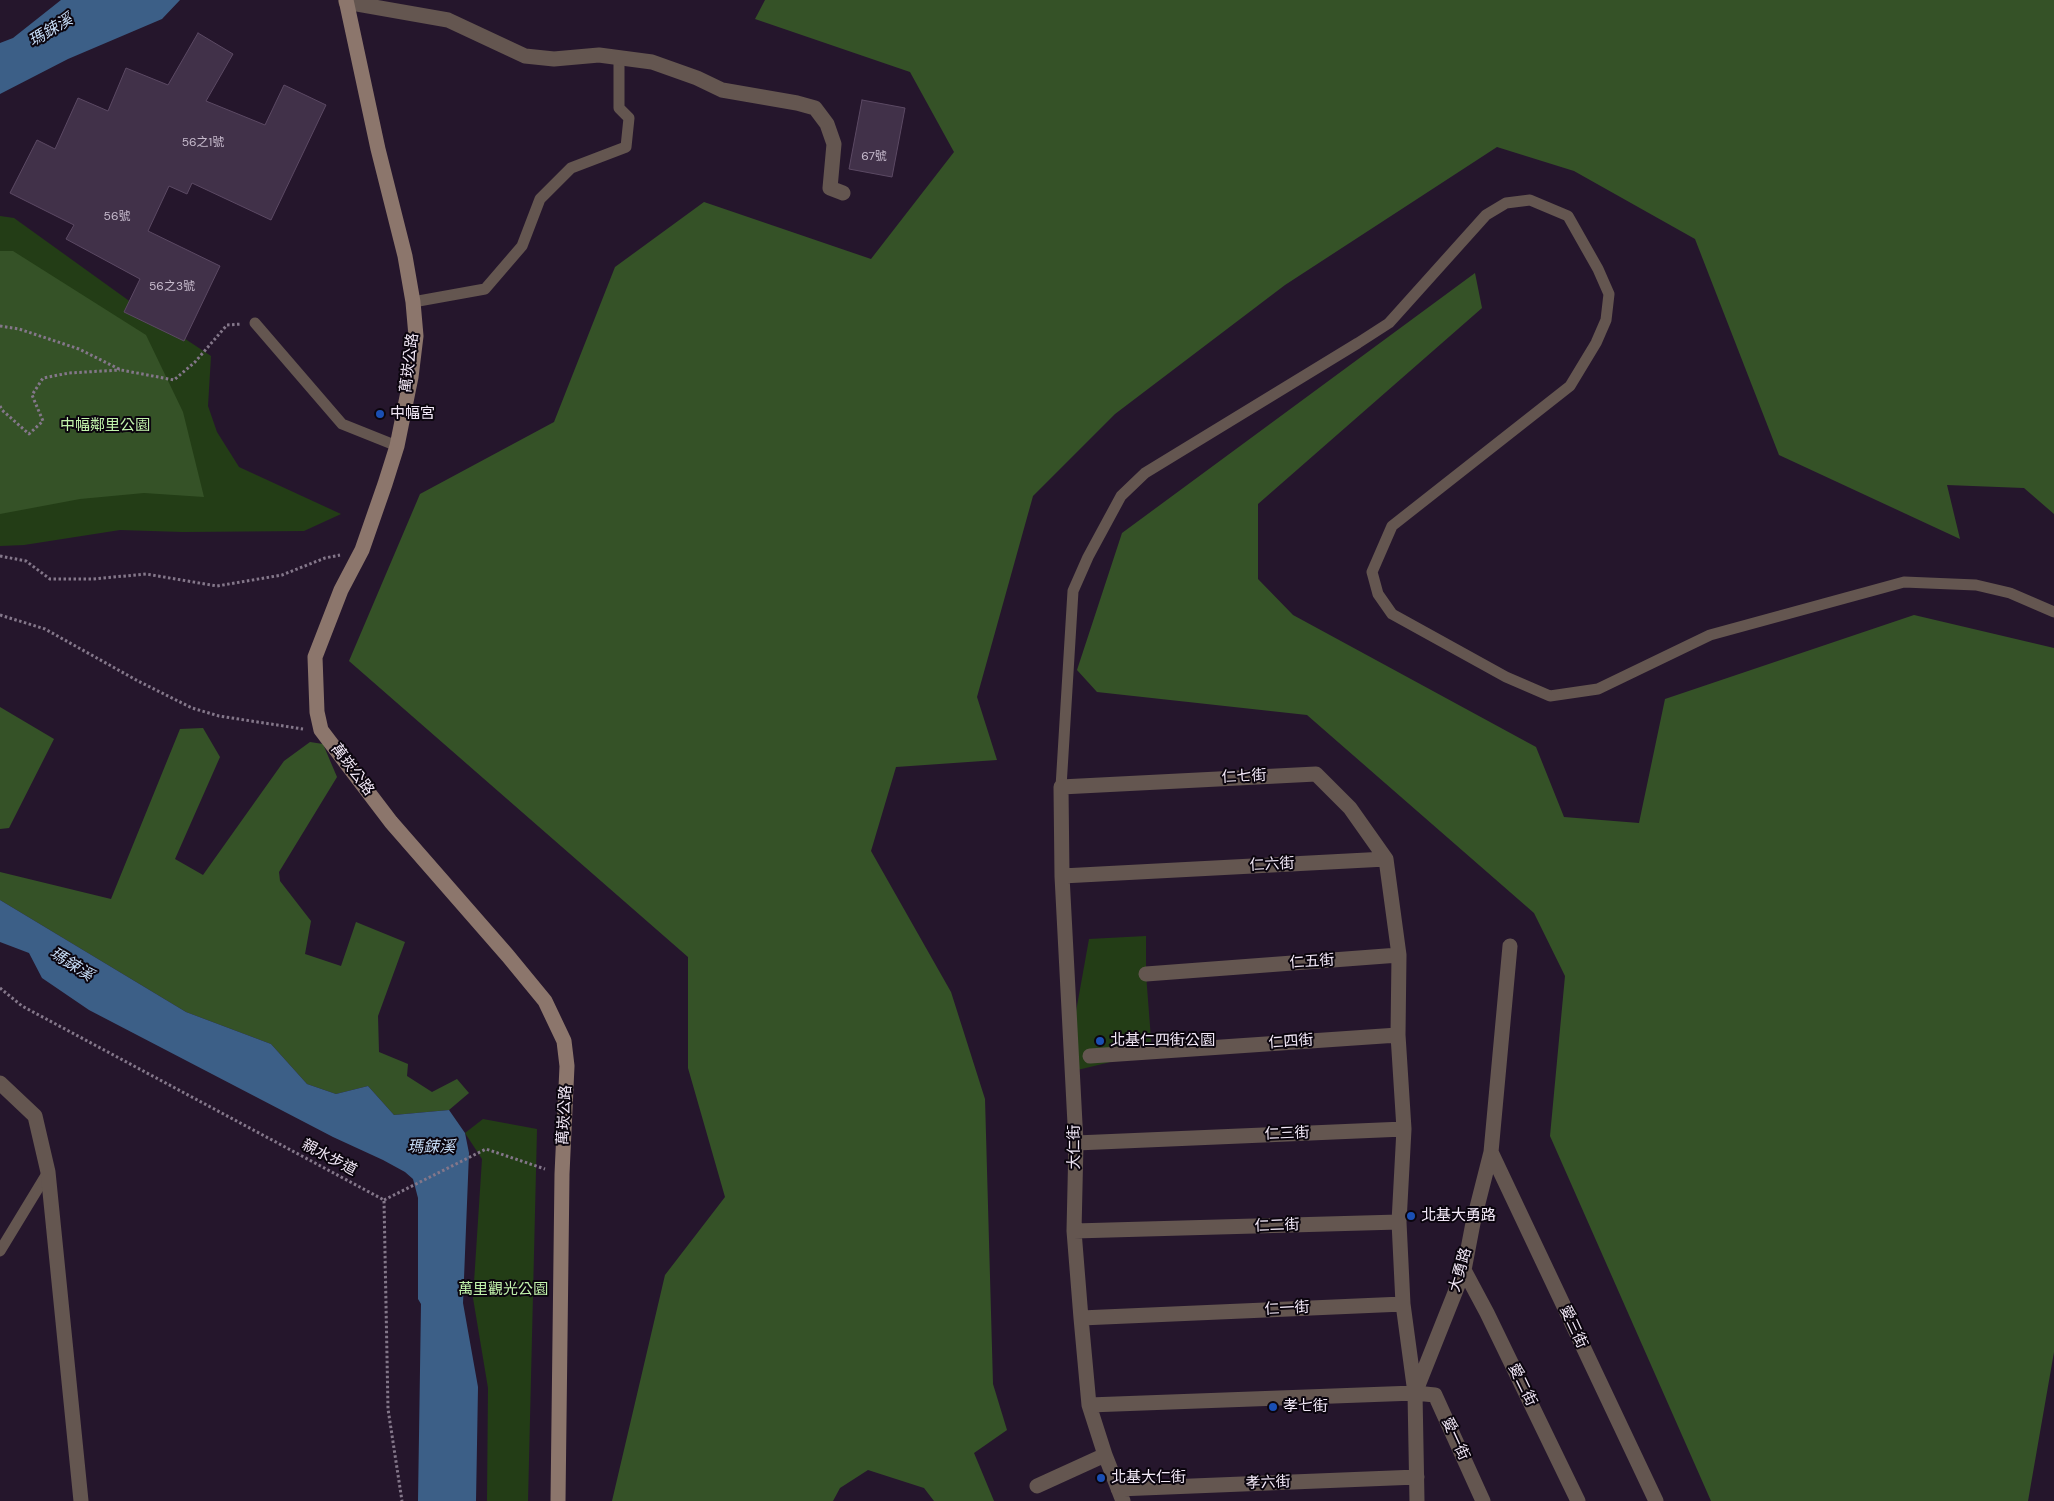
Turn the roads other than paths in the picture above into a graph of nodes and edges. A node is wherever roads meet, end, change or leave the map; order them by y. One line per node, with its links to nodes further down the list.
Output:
1 (346, 1): 2 (street); 4 (street, 萬崁公路)
2 (619, 57): 3 (street); 4 (lane)
3 (843, 193)
4 (413, 302): 6 (street, 萬崁公路)
5 (255, 323): 6 (lane)
6 (397, 446): 34 (street, 萬崁公路)
7 (2054, 612): 8 (lane)
8 (1061, 787): 9 (street, 仁七街); 10 (street, 大仁街)
9 (1386, 859): 10 (street, 仁六街); 12 (street)
10 (1062, 876): 18 (street, 大仁街)
11 (1510, 946): 19 (street, 大勇路)
12 (1399, 955): 13 (street, 仁五街); 14 (street)
13 (1146, 974)
14 (1398, 1035): 15 (street, 仁四街); 17 (street)
15 (1090, 1056)
16 (0, 1083): 20 (street)
17 (1404, 1129): 18 (street, 仁三街); 21 (street)
18 (1076, 1143): 22 (street, 大仁街)
19 (1491, 1152): 24 (street, 大勇路); 38 (street, 愛三街)
20 (48, 1172): 23 (lane); 33 (street)
21 (1399, 1222): 22 (street, 仁二街); 25 (street)
22 (1074, 1231): 26 (street, 大仁街)
23 (0, 1251)
24 (1464, 1270): 27 (street, 大勇路); 37 (street, 愛二街)
25 (1403, 1304): 26 (street, 仁一街); 27 (street)
26 (1081, 1318): 28 (street, 大仁街)
27 (1415, 1393): 28 (street); 30 (street, 大勇路); 36 (street, 愛一街)
28 (1089, 1405): 29 (street, 大仁街)
29 (1106, 1456): 31 (street); 32 (street, 大仁街)
30 (1417, 1477): 32 (street, 孝六街); 35 (street, 大勇路)
31 (1038, 1486)
32 (1121, 1495)
33 (81, 1501)
34 (558, 1501)
35 (1418, 1501)
36 (1483, 1501)
37 (1578, 1501)
38 (1656, 1501)

